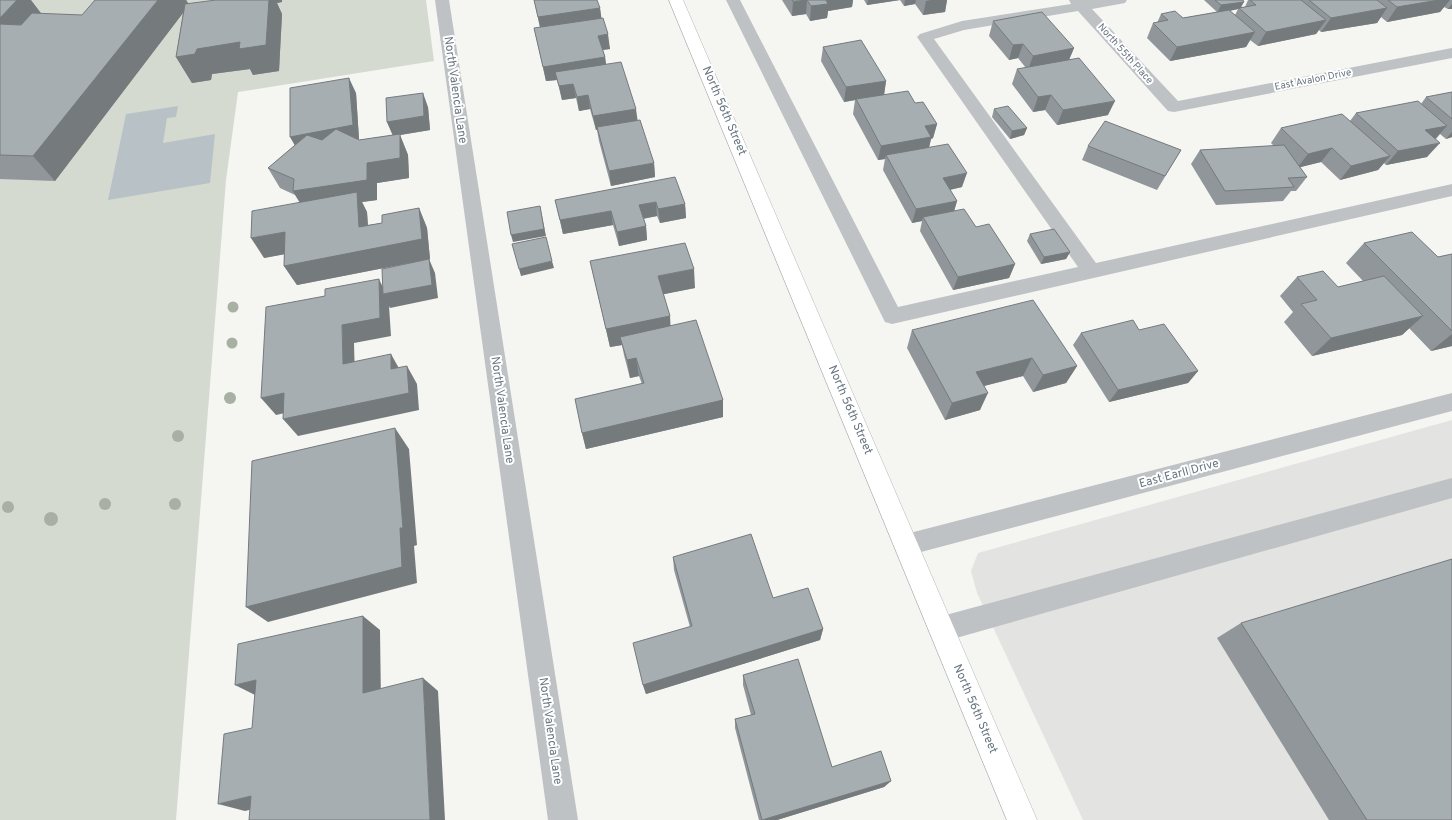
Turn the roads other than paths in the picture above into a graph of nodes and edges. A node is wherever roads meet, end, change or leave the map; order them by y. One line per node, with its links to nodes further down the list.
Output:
1 (442, 0): 14 (street, North Valencia Lane)
2 (676, 0): 12 (main road, North 56th Street)
3 (733, 0): 9 (street)
4 (1120, 0): 5 (street)
5 (1079, 3): 7 (street, North 55th Place); 9 (street)
6 (1452, 53): 7 (street, East Avalon Drive)
7 (1174, 107)
8 (1452, 190): 9 (street)
9 (1092, 272)
10 (1452, 402): 12 (street, East Earll Drive)
11 (1452, 488): 13 (street)
12 (906, 545): 13 (main road, North 56th Street)
13 (942, 629): 15 (main road, North 56th Street)
14 (563, 820)
15 (1022, 820)

